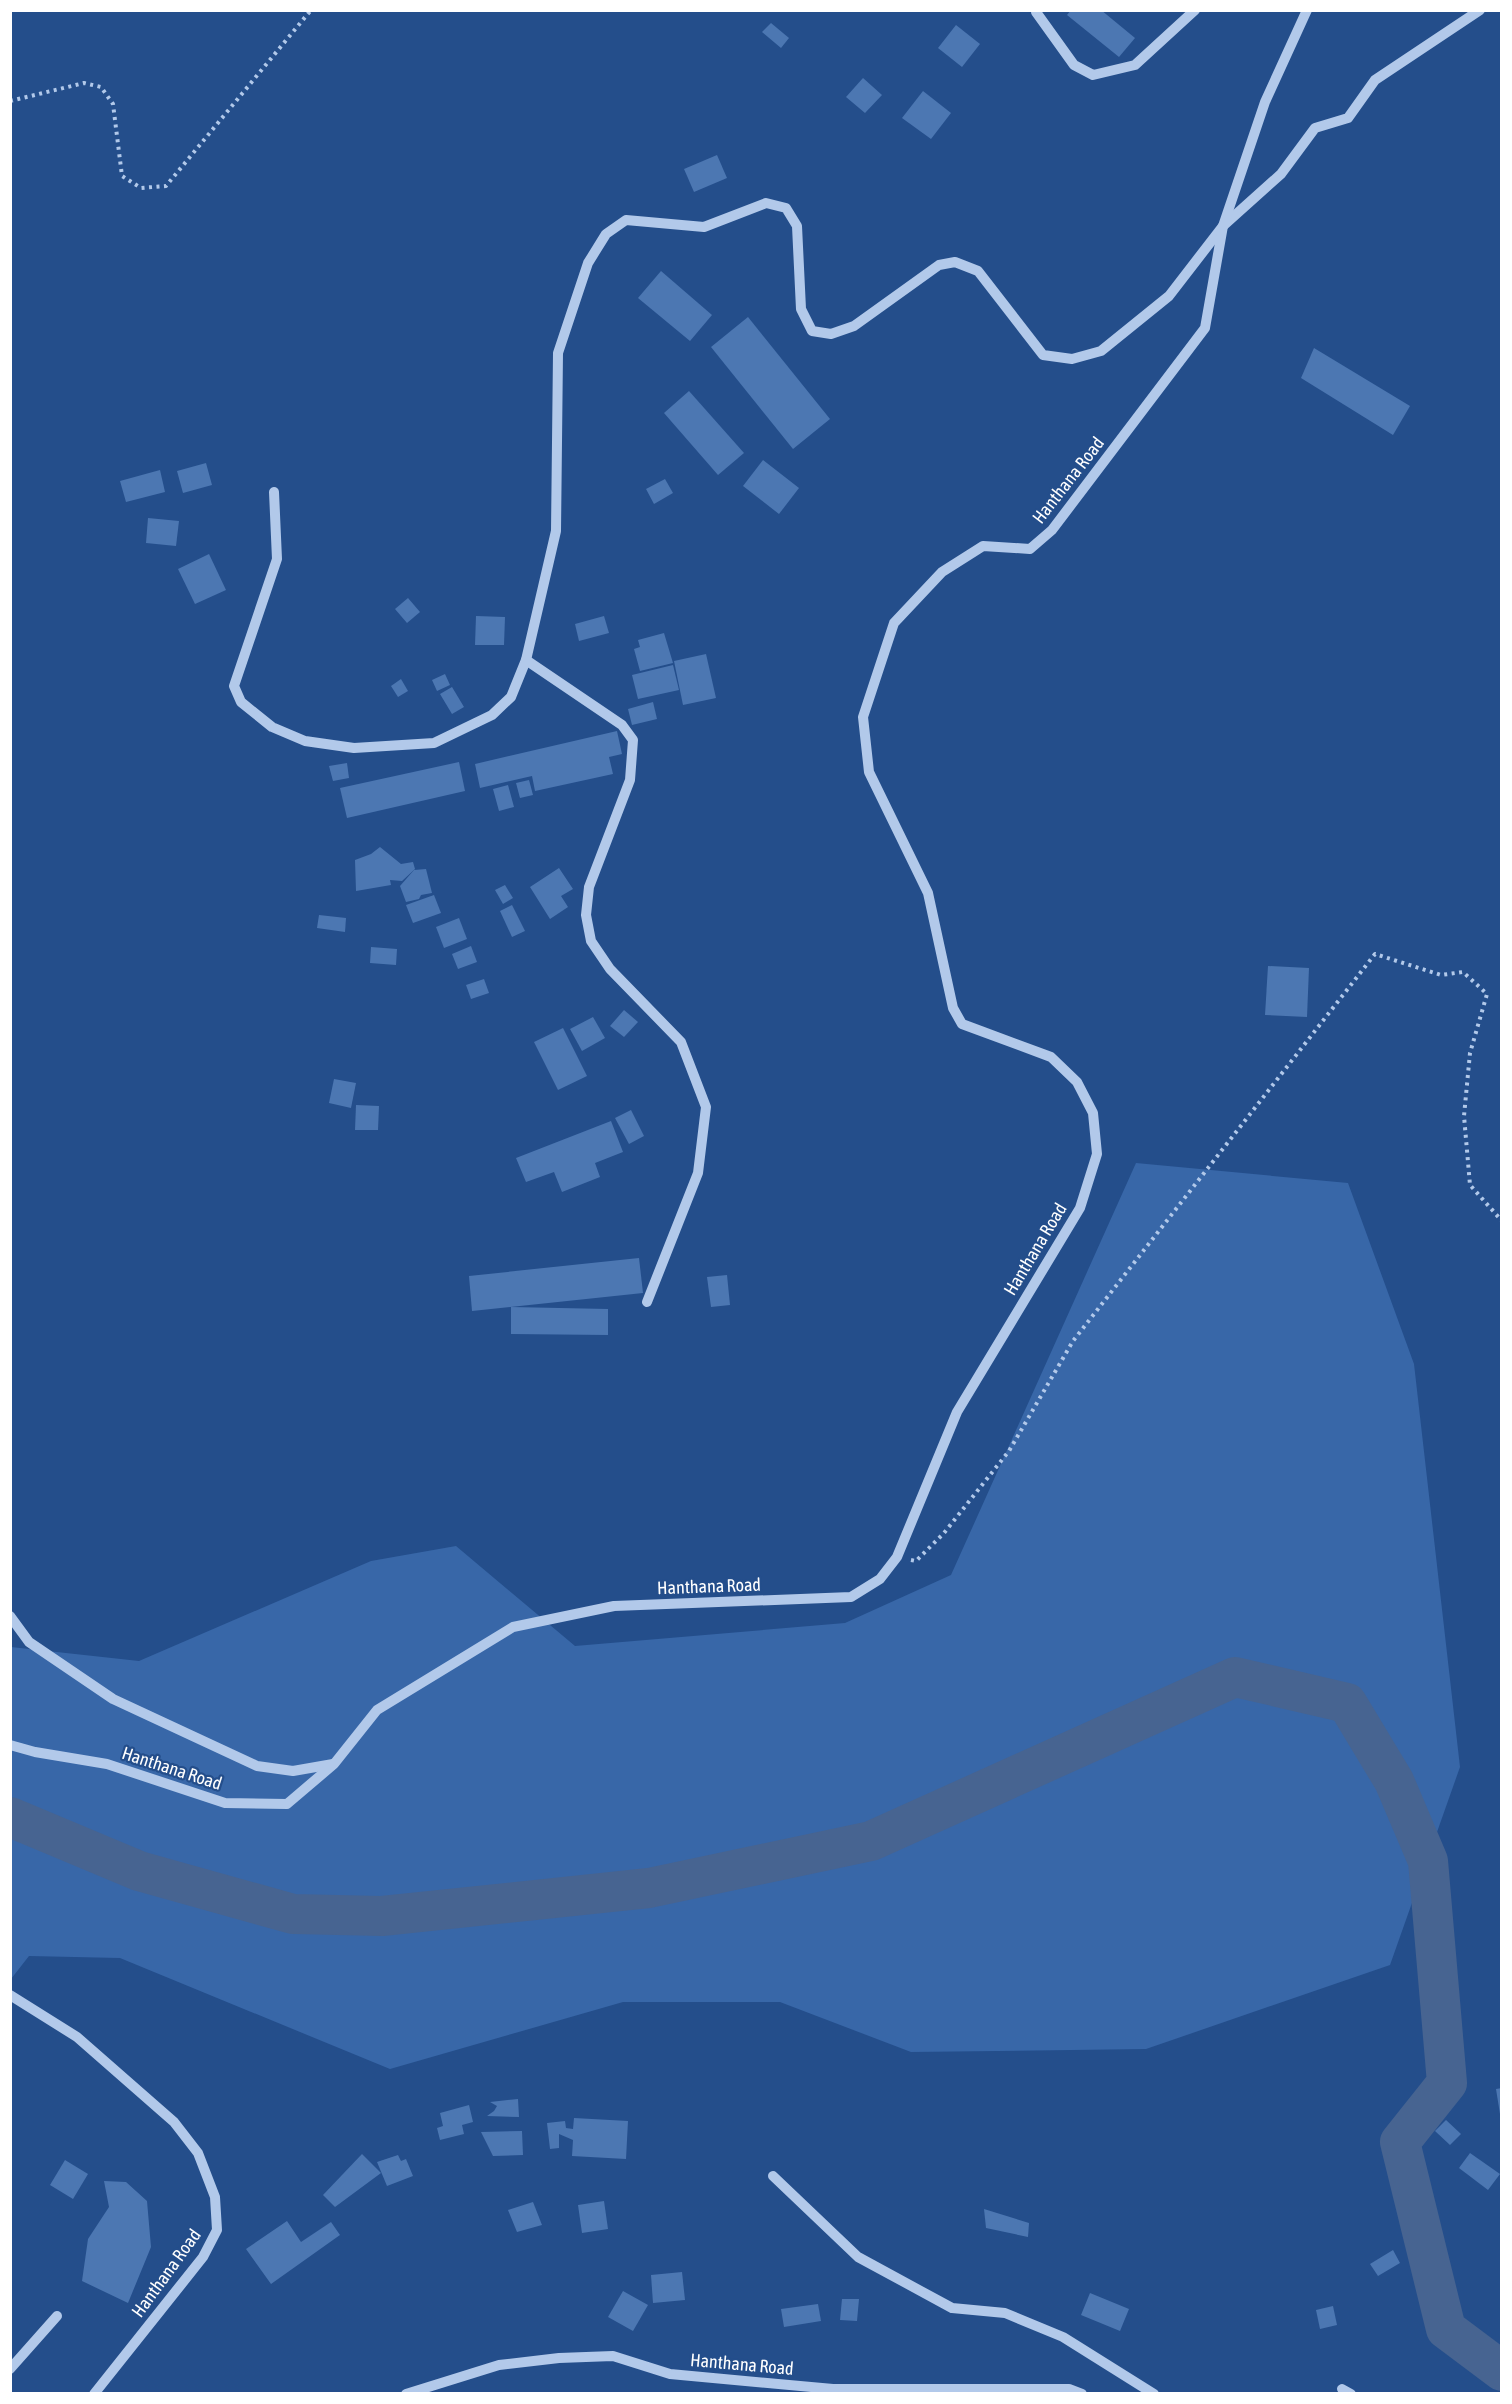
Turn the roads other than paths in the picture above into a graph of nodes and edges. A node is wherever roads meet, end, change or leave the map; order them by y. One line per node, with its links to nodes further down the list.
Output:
1 (1195, 10): 4 (street)
2 (1307, 10): 5 (street, Hanthana Road)
3 (1479, 10): 5 (street)
4 (1036, 12)
5 (1223, 226): 7 (street); 11 (street, Hanthana Road)
6 (274, 492): 7 (street)
7 (526, 660): 8 (street)
8 (647, 1302)
9 (10, 1616): 11 (street)
10 (10, 1745): 11 (street, Hanthana Road)
11 (334, 1764)
12 (10, 1995): 16 (street, Hanthana Road)
13 (773, 2176): 19 (street)
14 (57, 2316): 15 (street)
15 (10, 2369)
16 (94, 2394)
17 (406, 2394): 18 (street, Hanthana Road)
18 (1082, 2394)
19 (1154, 2394)

